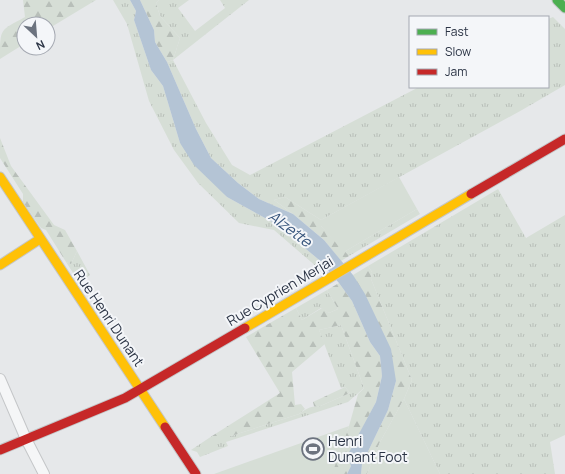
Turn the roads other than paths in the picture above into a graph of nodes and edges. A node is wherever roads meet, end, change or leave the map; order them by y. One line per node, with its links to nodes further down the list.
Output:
1 (557, 0): 2 (street)
2 (565, 8)
3 (565, 139): 8 (street, Rue Cyprien Merjai)
4 (0, 177): 5 (street, Rue Henri Dunant)
5 (40, 239): 6 (street); 8 (street, Rue Henri Dunant)
6 (0, 265)
7 (0, 379): 9 (street)
8 (140, 389): 9 (street, Rue Cyprien Merjai); 12 (street, Rue Henri Dunant)
9 (26, 439): 10 (street, Rue Cyprien Merjai); 11 (street)
10 (0, 450)
11 (44, 474)
12 (196, 474)

